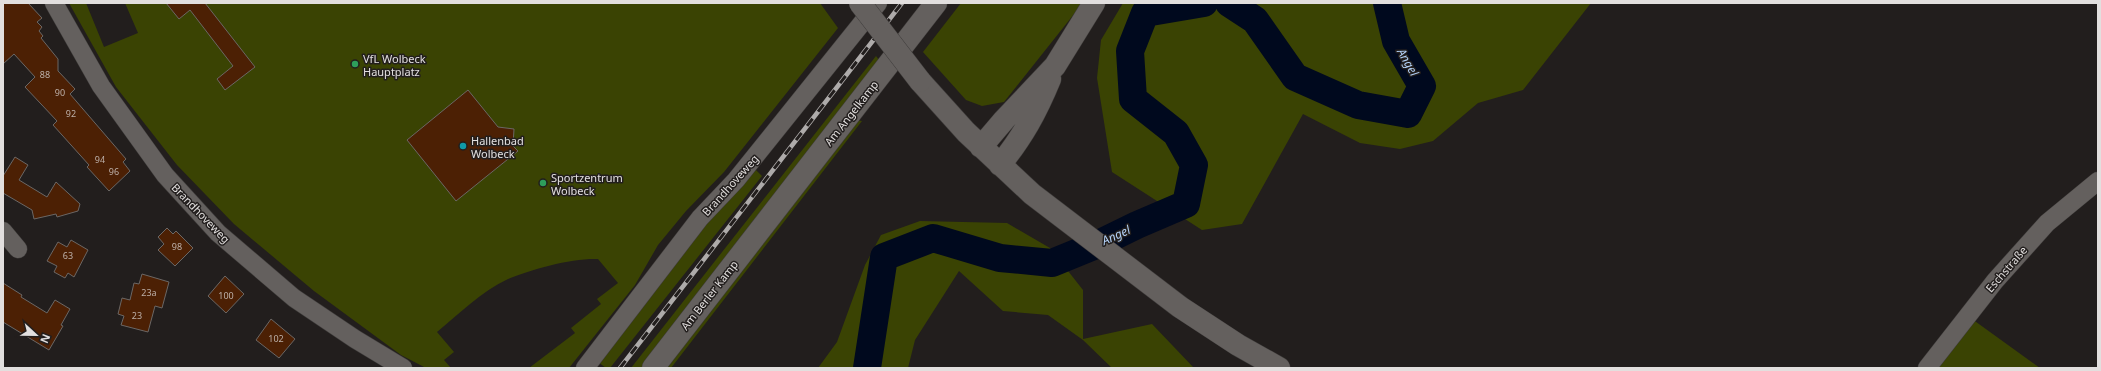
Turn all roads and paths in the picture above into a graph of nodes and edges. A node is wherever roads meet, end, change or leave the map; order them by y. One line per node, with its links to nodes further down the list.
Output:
1 (54, 3): 13 (street, Brandhoveweg)
2 (860, 3): 7 (main road, bridge)
3 (878, 3): 14 (street, Brandhoveweg)
4 (936, 3): 10 (main road, Am Angelkamp)
5 (1094, 3): 6 (main road)
6 (1055, 66): 7 (main road); 8 (main road)
7 (981, 147): 8 (main road)
8 (1000, 165): 16 (main road)
9 (2098, 181): 17 (street, Eschstraße)
10 (765, 223): 15 (main road, Am Berler Kamp)
11 (3, 231): 12 (street)
12 (18, 249)
13 (403, 368)
14 (585, 368)
15 (653, 368)
16 (1279, 368)
17 (1927, 368)

